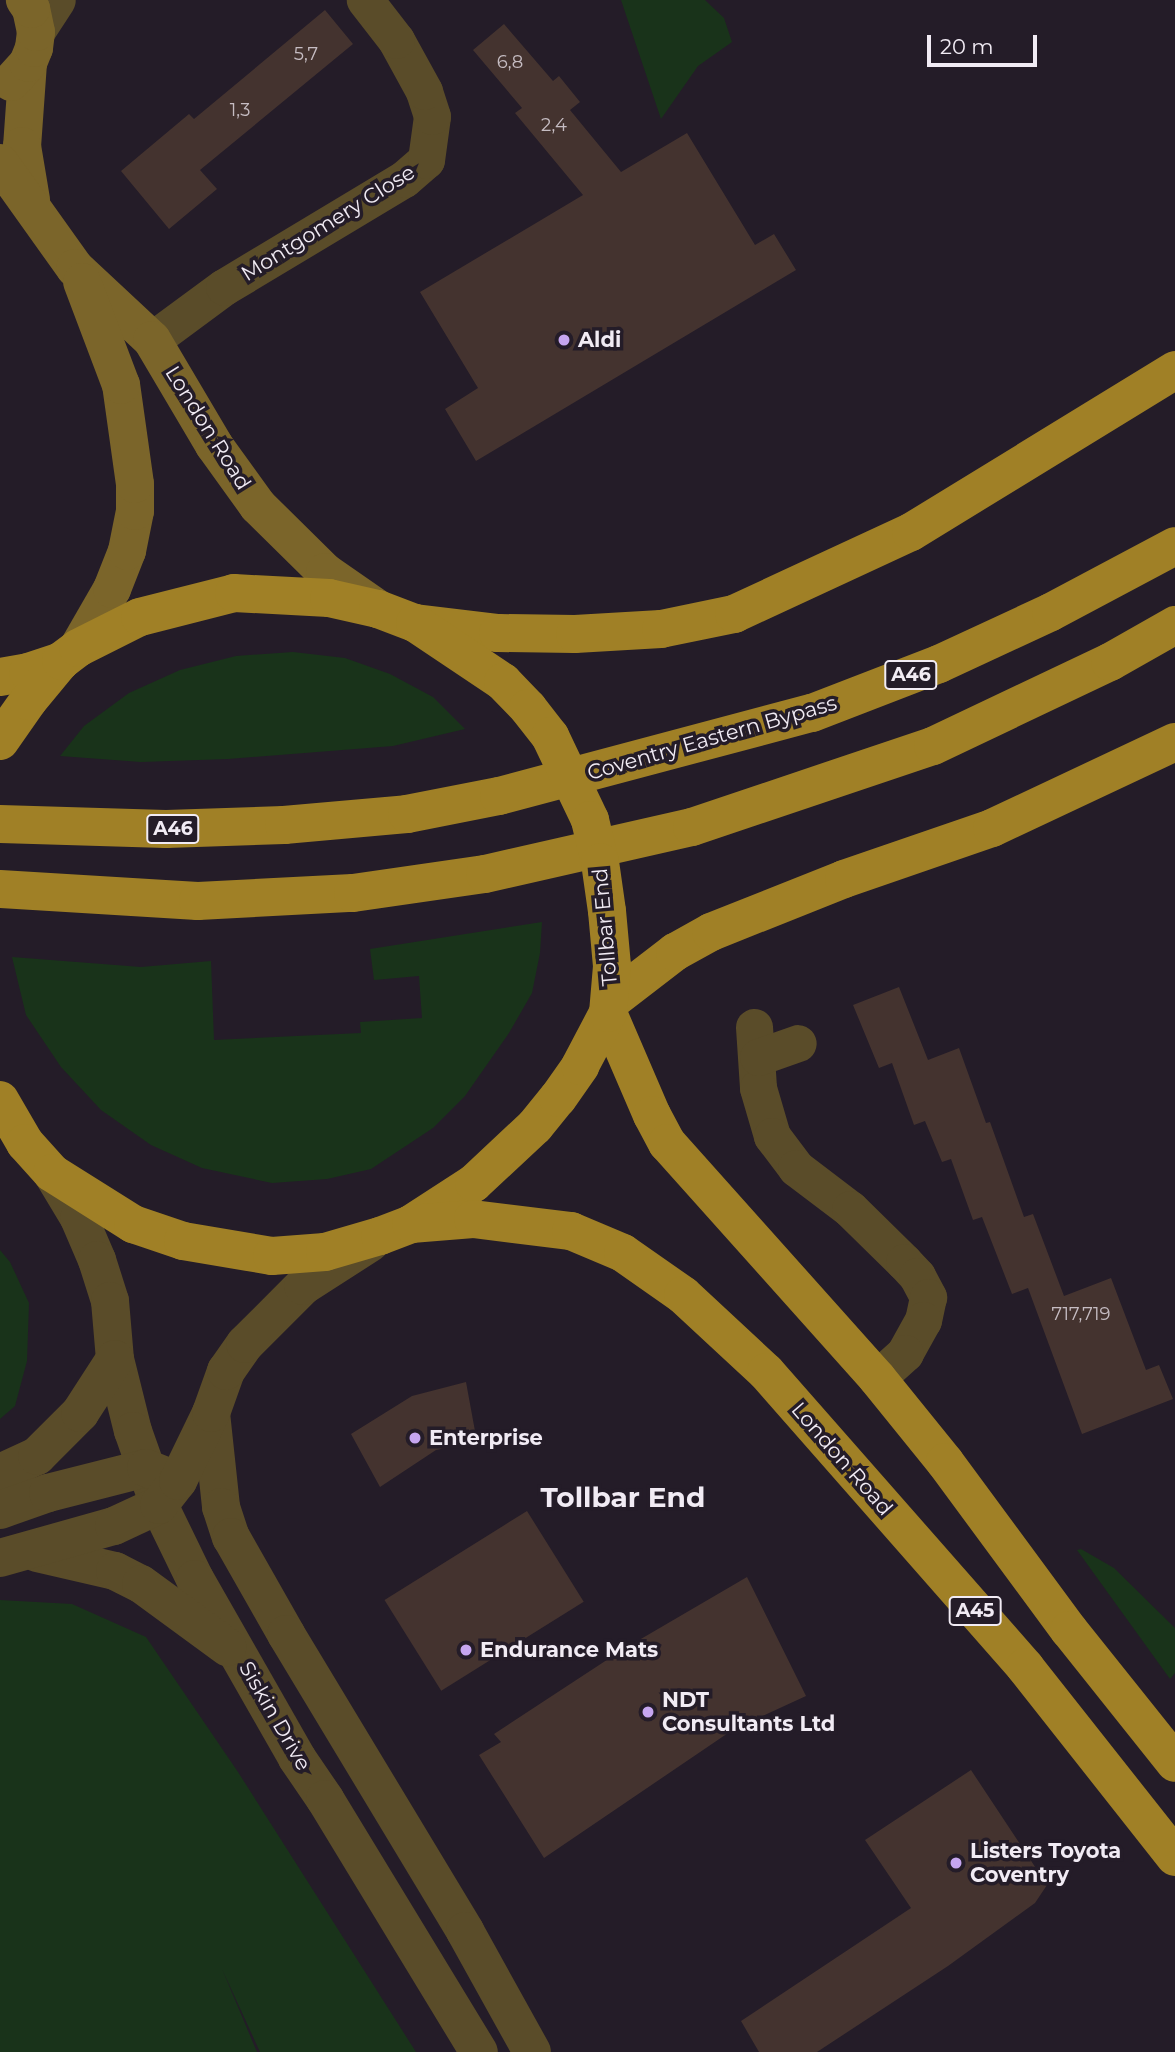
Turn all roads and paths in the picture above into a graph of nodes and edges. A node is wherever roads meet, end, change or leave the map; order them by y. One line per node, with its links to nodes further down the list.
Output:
1 (57, 0): 3 (street)
2 (365, 0): 8 (street, Montgomery Close)
3 (30, 32): 4 (main road); 6 (main road, London Road)
4 (0, 89)
5 (0, 163): 6 (main road, London Road)
6 (32, 207): 7 (main road, London Road)
7 (75, 268): 8 (main road, London Road); 14 (main road, London Road)
8 (152, 340): 11 (main road, London Road)
9 (1175, 370): 12 (highway)
10 (1175, 546): 18 (highway, Coventry Eastern Bypass / A46)
11 (378, 609): 12 (highway, Tollbar End); 14 (highway, Tollbar End)
12 (415, 623): 20 (highway, Tollbar End, bridge)
13 (1175, 625): 19 (highway)
14 (70, 654): 15 (highway); 16 (highway, Tollbar End)
15 (0, 677)
16 (0, 741)
17 (1175, 742): 20 (highway)
18 (0, 824)
19 (0, 890)
20 (609, 1007): 25 (highway, Tollbar End); 27 (highway)
21 (798, 1043): 27 (street)
22 (0, 1100): 23 (highway, Tollbar End)
23 (12, 1136): 24 (highway, Tollbar End)
24 (52, 1173): 25 (highway, Tollbar End); 26 (street, Siskin Drive)
25 (396, 1230): 28 (street); 36 (highway, London Road / A45)
26 (115, 1359): 29 (street); 30 (street, Siskin Drive)
27 (877, 1378): 35 (highway)
28 (211, 1413): 30 (street); 31 (street)
29 (0, 1473)
30 (161, 1485): 31 (street); 32 (street); 33 (street); 34 (street, Siskin Drive)
31 (221, 1507): 38 (street)
32 (0, 1510)
33 (16, 1555): 34 (street)
34 (240, 1657): 37 (street, Siskin Drive)
35 (1175, 1763)
36 (1175, 1857)
37 (479, 2052)
38 (532, 2052)

